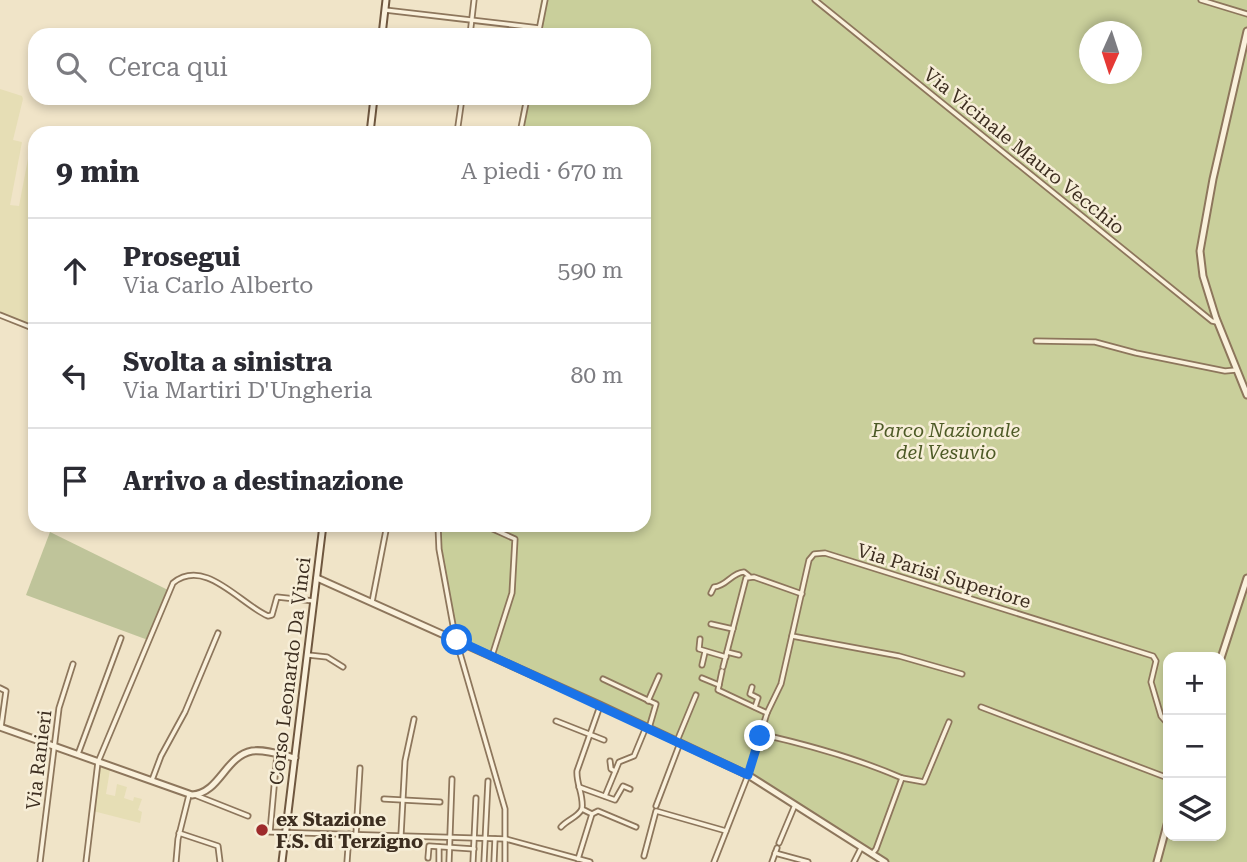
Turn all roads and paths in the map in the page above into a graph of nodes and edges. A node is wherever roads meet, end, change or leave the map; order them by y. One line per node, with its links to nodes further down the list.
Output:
1 (386, 0): 6 (street)
2 (474, 0): 8 (street)
3 (545, 0): 11 (street)
4 (815, 0): 20 (street, Via Vicinale Mauro Vecchio)
5 (1201, 0): 7 (street)
6 (385, 10): 8 (street); 9 (street)
7 (1247, 14)
8 (472, 20): 10 (street); 11 (street)
9 (383, 28)
10 (471, 28)
11 (539, 28)
12 (1247, 31): 20 (street)
13 (373, 105): 16 (street)
14 (461, 105): 17 (street)
15 (525, 105): 18 (street)
16 (371, 126)
17 (458, 126)
18 (521, 126)
19 (0, 315): 21 (street)
20 (1217, 321): 23 (street)
21 (28, 326)
22 (1036, 341): 23 (street)
23 (1236, 370): 24 (street)
24 (1247, 396)
25 (322, 532): 30 (street, Corso Leonardo Da Vinci)
26 (386, 532): 35 (street)
27 (438, 532): 42 (street)
28 (500, 532): 48 (street)
29 (749, 576): 32 (street); 33 (street); 37 (street)
30 (317, 578): 34 (street, Corso Leonardo Da Vinci); 35 (street)
31 (1247, 578): 44 (street)
32 (711, 593)
33 (802, 594): 39 (street, Via Parisi Superiore); 65 (street, Via Parisi Superiore)
34 (314, 600): 45 (street, Corso Leonardo Da Vinci); 80 (street)
35 (372, 602): 42 (street)
36 (711, 624): 37 (street)
37 (733, 629): 46 (street)
38 (218, 633): 88 (street)
39 (792, 636): 52 (street); 64 (street, Via Parisi Superiore)
40 (121, 638): 77 (street)
41 (700, 639): 43 (street)
42 (457, 640): 48 (street); 118 (street)
43 (705, 652): 46 (street); 50 (street)
44 (1223, 652)
45 (307, 655): 51 (street); 78 (street, Corso Leonardo Da Vinci)
46 (726, 655): 47 (street); 56 (street)
47 (740, 655)
48 (492, 656): 61 (street)
49 (74, 664): 75 (street, Via Ranieri)
50 (702, 666)
51 (343, 667)
52 (962, 674)
53 (659, 676): 60 (street)
54 (702, 678): 56 (street)
55 (603, 679): 60 (street)
56 (719, 685): 63 (street)
57 (752, 687): 63 (street)
58 (0, 688): 69 (street)
59 (696, 695): 74 (street)
60 (648, 701): 70 (street)
61 (600, 705): 70 (street); 71 (street)
62 (981, 706): 84 (street)
63 (755, 707): 64 (street)
64 (767, 713): 72 (street, Via Parisi Superiore)
65 (1163, 718)
66 (414, 719): 98 (street)
67 (556, 722): 71 (street)
68 (949, 722): 85 (street)
69 (1, 727): 75 (street)
70 (647, 727): 74 (street); 82 (street)
71 (590, 733): 73 (street); 91 (street)
72 (760, 734): 83 (street, Via Parisi Superiore); 85 (street)
73 (604, 740)
74 (679, 742): 83 (street); 102 (street)
75 (54, 746): 77 (street); 129 (street, Via Ranieri)
76 (277, 754): 78 (street); 93 (street); 109 (street)
77 (78, 755): 80 (street)
78 (295, 758): 109 (street, Corso Leonardo Da Vinci)
79 (610, 761): 82 (street)
80 (98, 762): 88 (street); 130 (street)
81 (360, 768): 112 (street)
82 (615, 771): 90 (street)
83 (748, 775): 101 (street); 108 (street, Via Parisi Superiore)
84 (1163, 776)
85 (902, 778): 125 (street)
86 (452, 779): 114 (street)
87 (488, 781): 116 (street)
88 (152, 782): 93 (street)
89 (603, 783): 90 (street)
90 (609, 785): 95 (street)
91 (579, 786): 94 (street); 95 (street)
92 (630, 789): 95 (street)
93 (192, 795): 105 (street); 110 (street)
94 (582, 796): 99 (street); 103 (street)
95 (605, 796)
96 (476, 798): 115 (street)
97 (384, 799): 98 (street)
98 (404, 800): 100 (street); 113 (street)
99 (590, 801)
100 (440, 802)
101 (795, 805): 122 (street); 123 (street)
102 (656, 806)
103 (582, 809): 104 (street); 106 (street)
104 (592, 814): 107 (street); 128 (street)
105 (248, 816)
106 (561, 827)
107 (636, 827)
108 (726, 831): 126 (street); 142 (street, Via Parisi Superiore)
109 (286, 832): 111 (street); 133 (street, Corso Leonardo Da Vinci)
110 (179, 833): 131 (street); 132 (street)
111 (349, 834): 112 (street); 134 (street)
112 (356, 834): 113 (street)
113 (401, 835): 114 (street)
114 (450, 837): 115 (street); 121 (street)
115 (475, 838): 116 (street); 124 (street)
116 (485, 839): 117 (street); 138 (street)
117 (495, 839): 118 (street); 139 (street)
118 (506, 839): 128 (street); 140 (street)
119 (1163, 840): 147 (street)
120 (439, 847): 121 (street); 127 (street); 135 (street)
121 (450, 848): 124 (street); 136 (street)
122 (777, 848): 143 (street); 144 (street)
123 (861, 848): 125 (street); 145 (street)
124 (474, 849): 137 (street)
125 (872, 854): 146 (street)
126 (644, 856)
127 (428, 859)
128 (578, 859): 141 (street)
129 (40, 862)
130 (86, 862)
131 (176, 862)
132 (220, 862)
133 (282, 862)
134 (347, 862)
135 (439, 862)
136 (449, 862)
137 (473, 862)
138 (484, 862)
139 (494, 862)
140 (505, 862)
141 (587, 862)
142 (714, 862)
143 (772, 862)
144 (808, 862)
145 (854, 862)
146 (885, 862)
147 (1157, 862)

